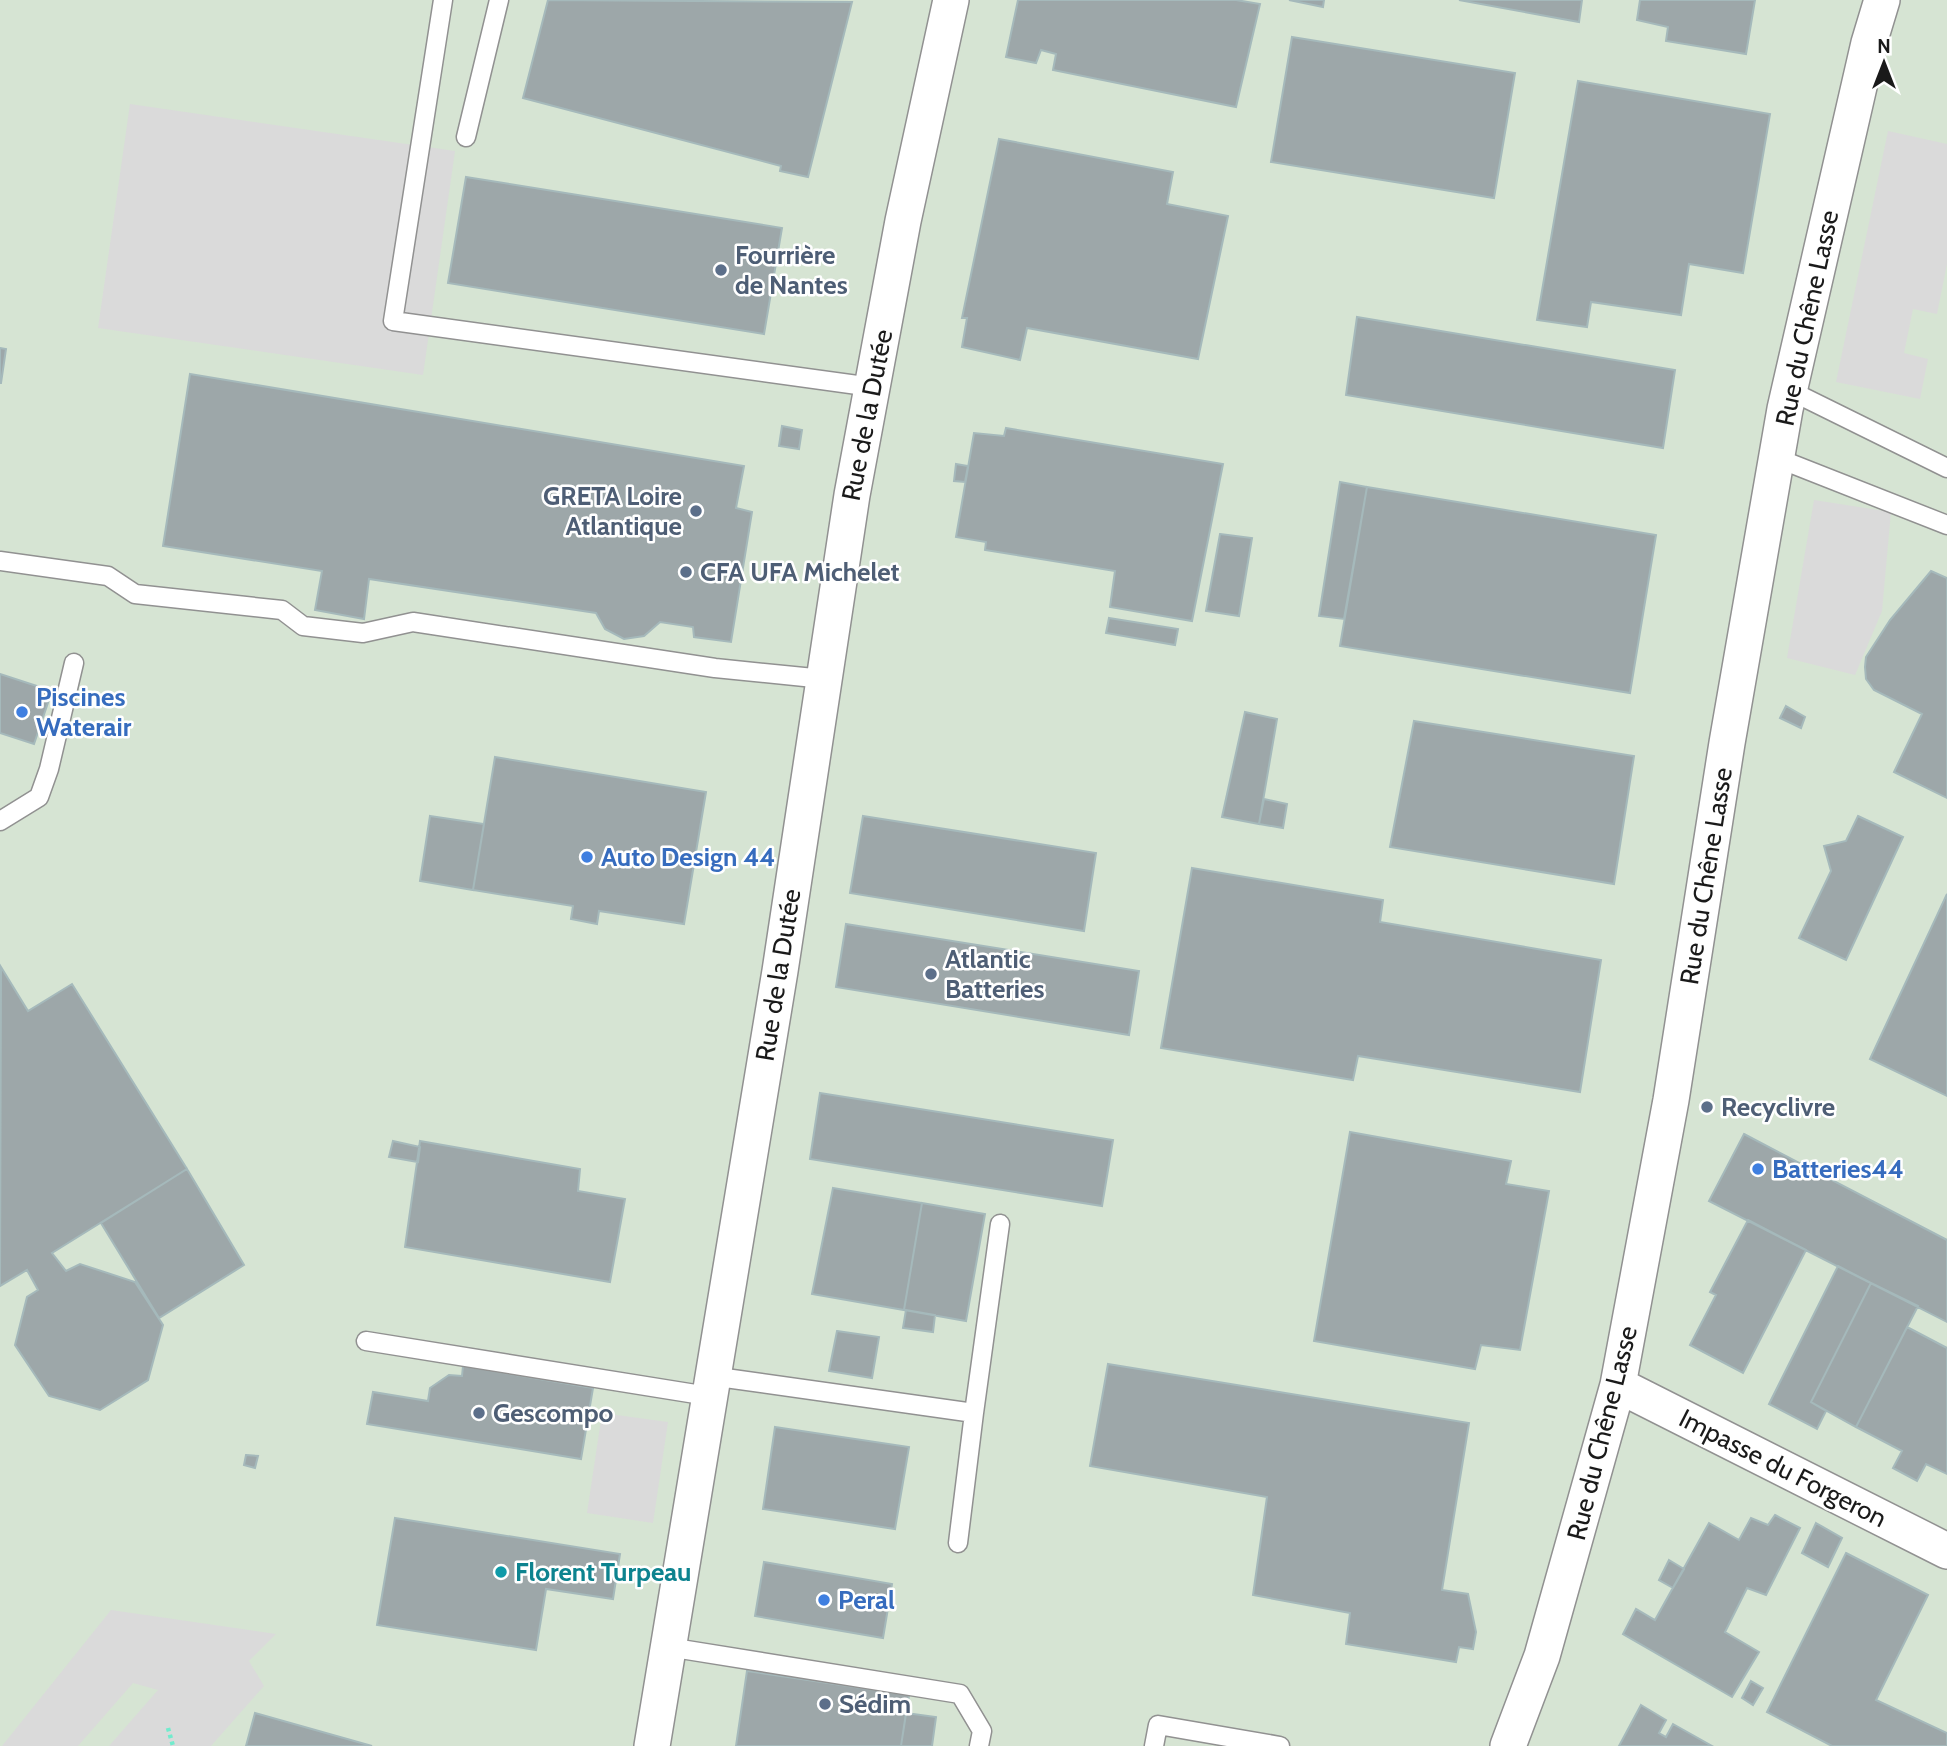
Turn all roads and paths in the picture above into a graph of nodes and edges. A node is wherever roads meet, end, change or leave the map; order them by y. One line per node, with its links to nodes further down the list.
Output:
1 (443, 0): 6 (lane)
2 (499, 0): 5 (lane)
3 (951, 0): 6 (street, Rue de la Dutée)
4 (1882, 0): 7 (street, Rue du Chêne Lasse)
5 (466, 137)
6 (872, 387): 13 (street, Rue de la Dutée)
7 (1789, 390): 8 (street, Rue du Chêne Lasse); 9 (lane)
8 (1776, 458): 10 (lane); 17 (street, Rue du Chêne Lasse)
9 (1947, 468)
10 (1947, 525)
11 (0, 561): 13 (lane)
12 (74, 663): 14 (lane)
13 (824, 679): 18 (street, Rue de la Dutée)
14 (0, 821)
15 (1000, 1224): 19 (lane)
16 (366, 1341): 18 (lane)
17 (1618, 1385): 21 (street, Impasse du Forgeron); 29 (street, Rue du Chêne Lasse)
18 (710, 1386): 19 (lane); 22 (street, Rue de la Dutée)
19 (974, 1413): 20 (lane)
20 (958, 1543)
21 (1947, 1551)
22 (668, 1647): 25 (street, Rue de la Dutée); 26 (lane)
23 (168, 1728): 24 (path)
24 (173, 1746)
25 (652, 1746)
26 (979, 1746)
27 (1154, 1746): 28 (lane)
28 (1280, 1746)
29 (1508, 1746)

